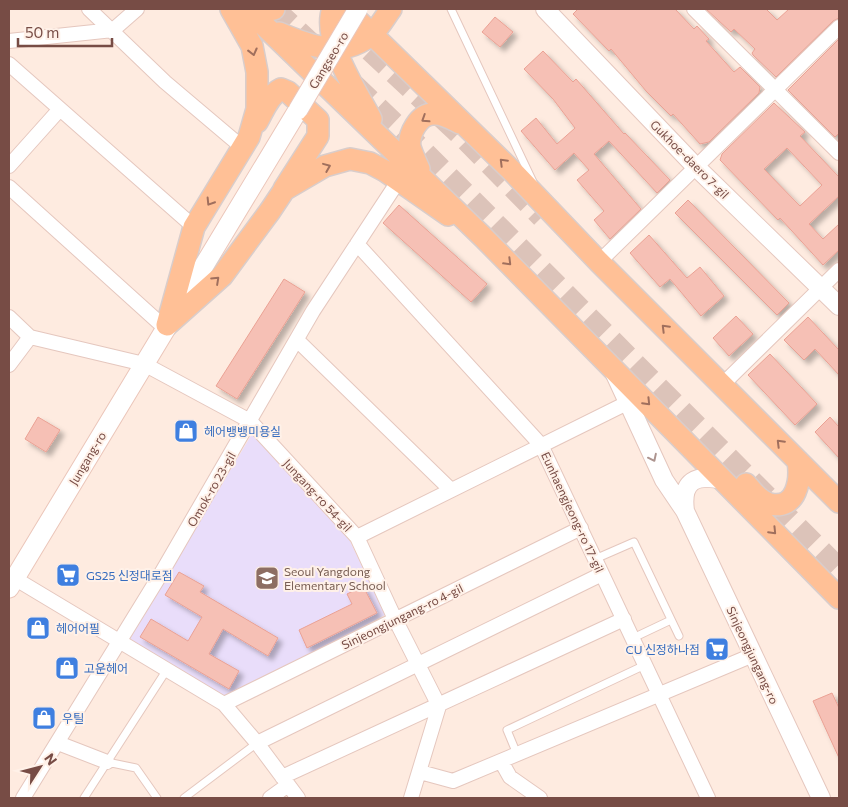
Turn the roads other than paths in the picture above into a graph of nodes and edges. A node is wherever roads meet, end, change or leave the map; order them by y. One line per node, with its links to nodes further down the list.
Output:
1 (89, 9): 15 (street)
2 (137, 9): 15 (street)
3 (231, 9): 24 (main road, one-way to 24)
4 (247, 9): 12 (main road)
5 (255, 9): 12 (main road)
6 (334, 9): 17 (main road)
7 (346, 9): 13 (main road)
8 (358, 9): 21 (main road, Gangseo-ro, bridge)
9 (451, 9): 32 (lane)
10 (545, 9): 27 (street, Gukhoe-daero 7-gil)
11 (696, 10): 19 (street)
12 (270, 18): 17 (main road); 23 (main road)
13 (382, 22): 17 (main road); 22 (main road)
14 (839, 27): 19 (street)
15 (113, 30): 16 (street); 24 (street)
16 (9, 41)
17 (336, 48): 23 (main road)
18 (9, 64): 20 (street)
19 (776, 89): 25 (street); 27 (street)
20 (60, 109): 26 (street); 33 (street)
21 (298, 110): 41 (main road, Jungang-ro)
22 (469, 128): 28 (main road, one-way to 28); 32 (main road, one-way to 22)
23 (382, 137): 28 (main road)
24 (246, 142): 31 (main road); 33 (main road, one-way to 33)
25 (839, 153)
26 (9, 166)
27 (696, 166): 36 (street); 38 (street, Gukhoe-daero 7-gil)
28 (424, 178): 34 (main road)
29 (399, 180): 31 (main road, one-way to 29); 34 (main road); 35 (street, Omok-ro 23-gil)
30 (9, 187): 41 (street)
31 (284, 190): 41 (main road, one-way to 31)
32 (546, 207): 36 (main road)
33 (194, 227): 41 (main road)
34 (483, 236): 46 (main road, one-way to 46)
35 (356, 244): 43 (street, Omok-ro 23-gil); 51 (street, Eunhaengjeong-ro 17-gil)
36 (599, 262): 47 (main road, one-way to 36)
37 (839, 270): 38 (street)
38 (822, 288): 39 (street, Gukhoe-daero 7-gil); 47 (street)
39 (839, 306)
40 (9, 317): 42 (street)
41 (166, 327): 44 (main road, Jungang-ro)
42 (30, 337): 44 (street, Jungang-ro 54-gil); 45 (street)
43 (297, 340): 49 (street, Omok-ro 23-gil); 54 (street)
44 (144, 364): 49 (street, Jungang-ro 54-gil); 61 (main road, Jungang-ro)
45 (9, 365)
46 (612, 366): 48 (street, Sinjeongjungang-ro); 50 (main road, one-way to 50)
47 (722, 385): 52 (main road, one-way to 47)
48 (627, 403): 51 (street); 56 (street, Sinjeongjungang-ro, one-way to 56)
49 (250, 421): 58 (street, Jungang-ro 54-gil); 68 (street, Omok-ro 23-gil)
50 (688, 443): 52 (main road); 53 (main road)
51 (541, 445): 54 (street); 57 (street, Eunhaengjeong-ro 17-gil)
52 (798, 461): 55 (main road)
53 (723, 480): 56 (street); 62 (main road, one-way to 62)
54 (451, 490): 58 (street)
55 (839, 502)
56 (685, 511): 69 (street, Sinjeongjungang-ro)
57 (581, 528): 59 (street, Eunhaengjeong-ro 17-gil); 63 (street, Sinjeongjungang-ro 4-gil)
58 (357, 537): 63 (street, Jungang-ro 54-gil)
59 (595, 559): 60 (street, Eunhaengjeong-ro 17-gil); 65 (lane)
60 (602, 574): 64 (street, Eunhaengjeong-ro 17-gil); 70 (street)
61 (10, 581): 68 (street)
62 (839, 598)
63 (395, 619): 70 (street, Jungang-ro 54-gil); 74 (street, Sinjeongjungang-ro 4-gil)
64 (624, 619): 67 (street, Eunhaengjeong-ro 17-gil); 75 (street)
65 (671, 620): 66 (lane); 67 (lane)
66 (679, 636)
67 (633, 638): 71 (street, Eunhaengjeong-ro 17-gil)
68 (118, 643): 72 (street); 77 (street, Omok-ro 23-gil)
69 (753, 655): 73 (street); 92 (street, Sinjeongjungang-ro)
70 (417, 663): 75 (street, Jungang-ro 54-gil); 76 (street)
71 (646, 665): 73 (street, Eunhaengjeong-ro 17-gil); 78 (lane)
72 (166, 671): 74 (street); 80 (lane)
73 (659, 694): 78 (street); 91 (street, Eunhaengjeong-ro 17-gil)
74 (224, 704): 76 (street)
75 (439, 706): 81 (street); 82 (street)
76 (257, 743): 82 (street); 86 (lane)
77 (58, 744): 80 (street); 83 (street, Omok-ro 23-gil)
78 (518, 754): 79 (street)
79 (501, 761): 81 (street); 90 (street)
80 (107, 762): 84 (lane); 85 (lane)
81 (420, 772): 89 (street)
82 (285, 781): 87 (street); 88 (street)
83 (23, 798)
84 (84, 798)
85 (158, 798)
86 (184, 798)
87 (270, 798)
88 (298, 798)
89 (412, 798)
90 (540, 798)
91 (707, 798)
92 (821, 798)

